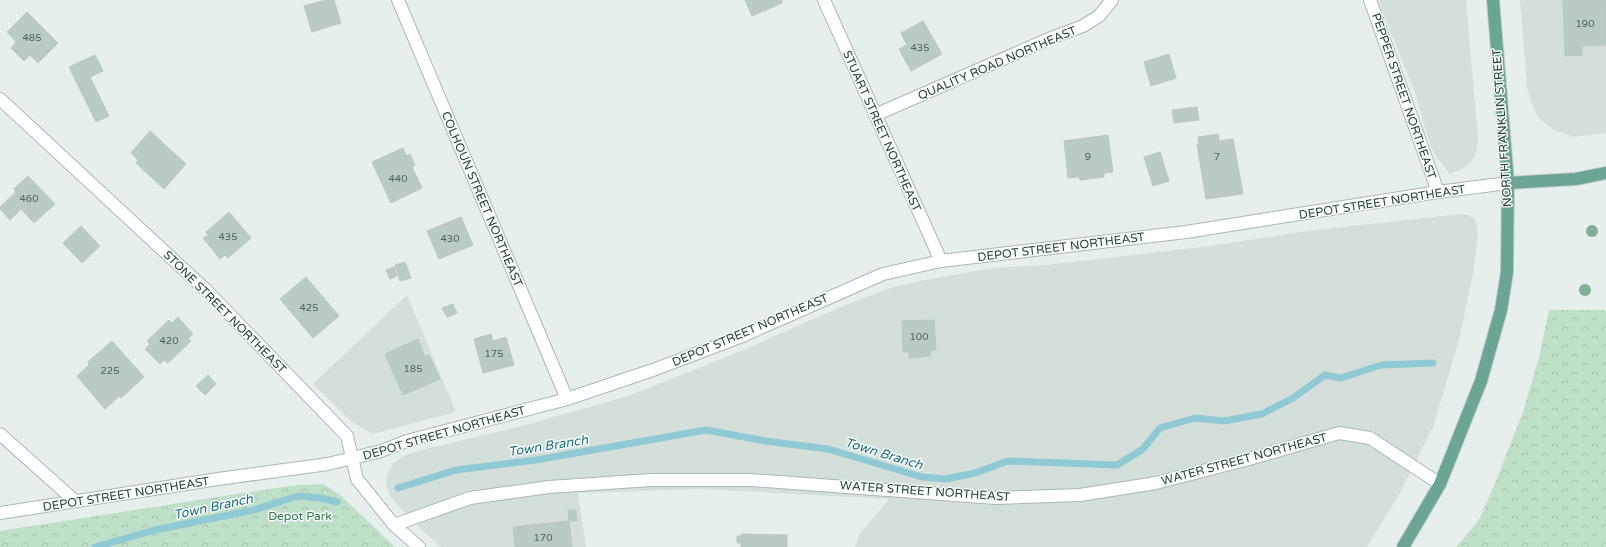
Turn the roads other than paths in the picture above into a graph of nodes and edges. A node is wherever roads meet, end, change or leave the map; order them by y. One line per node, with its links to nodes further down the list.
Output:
1 (398, 0): 12 (street, COLHOUN STREET NORTHEAST)
2 (824, 0): 7 (street, STUART STREET NORTHEAST)
3 (1112, 0): 7 (street, QUALITY ROAD NORTHEAST)
4 (1370, 0): 10 (street, PEPPER STREET NORTHEAST)
5 (1493, 0): 9 (main road, NORTH FRANKLIN STREET)
6 (0, 99): 14 (street, STONE STREET NORTHEAST)
7 (875, 115): 11 (street, STUART STREET NORTHEAST)
8 (1606, 173): 9 (main road)
9 (1508, 182): 10 (street, DEPOT STREET NORTHEAST); 15 (main road, NORTH FRANKLIN STREET)
10 (1438, 192): 11 (street, DEPOT STREET NORTHEAST)
11 (941, 261): 12 (street, DEPOT STREET NORTHEAST)
12 (567, 399): 14 (street, DEPOT STREET NORTHEAST)
13 (0, 434): 16 (street)
14 (352, 459): 16 (street, DEPOT STREET NORTHEAST); 18 (street, STONE STREET NORTHEAST)
15 (1440, 484): 18 (street, WATER STREET NORTHEAST); 20 (main road, NORTH FRANKLIN STREET)
16 (75, 501): 17 (street, DEPOT STREET NORTHEAST)
17 (0, 513)
18 (394, 525): 19 (street, STONE STREET NORTHEAST)
19 (419, 547)
20 (1403, 547)

